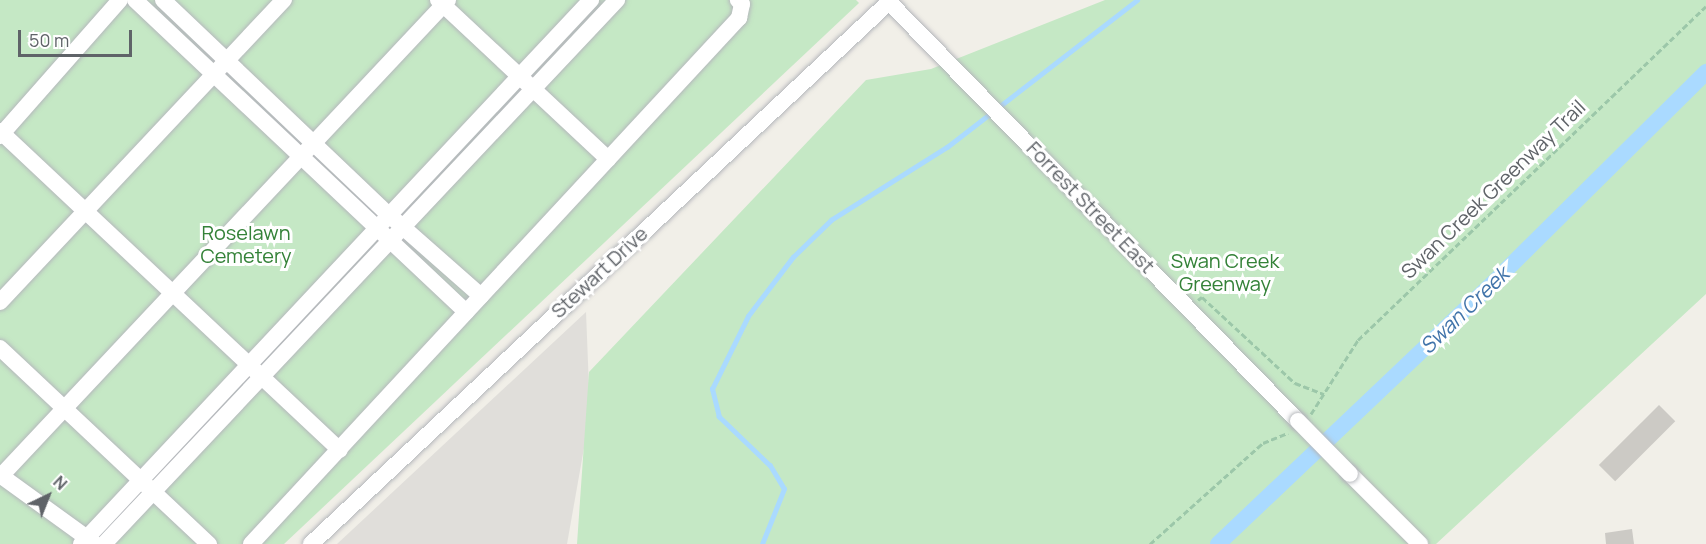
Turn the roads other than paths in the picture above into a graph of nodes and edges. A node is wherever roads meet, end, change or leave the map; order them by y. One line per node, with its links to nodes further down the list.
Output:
1 (120, 0): 14 (street)
2 (135, 0): 11 (street)
3 (163, 0): 10 (street)
4 (284, 0): 10 (street)
5 (591, 0): 12 (street)
6 (617, 0): 13 (street)
7 (738, 0): 16 (street)
8 (888, 1): 36 (street, Stewart Drive); 37 (street, Forrest Street East, bridge)
9 (443, 2): 12 (street); 15 (street)
10 (228, 60): 11 (street); 15 (street)
11 (213, 76): 15 (street); 17 (street)
12 (518, 76): 13 (street); 18 (street)
13 (532, 89): 16 (street); 19 (street)
14 (1, 133): 17 (street)
15 (307, 149): 18 (street); 20 (street)
16 (608, 159): 21 (street)
17 (84, 212): 20 (street); 22 (street)
18 (382, 219): 19 (street); 25 (street)
19 (396, 232): 21 (street); 23 (street); 26 (street)
20 (170, 292): 25 (street); 27 (street)
21 (481, 296): 23 (street)
22 (0, 303)
23 (466, 312): 28 (street)
24 (0, 348): 27 (street)
25 (248, 362): 26 (street); 30 (street)
26 (262, 376): 28 (street); 31 (street)
27 (64, 408): 29 (street); 30 (street)
28 (340, 450): 35 (street)
29 (1, 476): 32 (street)
30 (140, 479): 31 (street); 32 (street)
31 (153, 492): 33 (street); 34 (street)
32 (87, 542)
33 (104, 544)
34 (209, 544)
35 (251, 544)
36 (311, 544)
37 (1420, 544)

